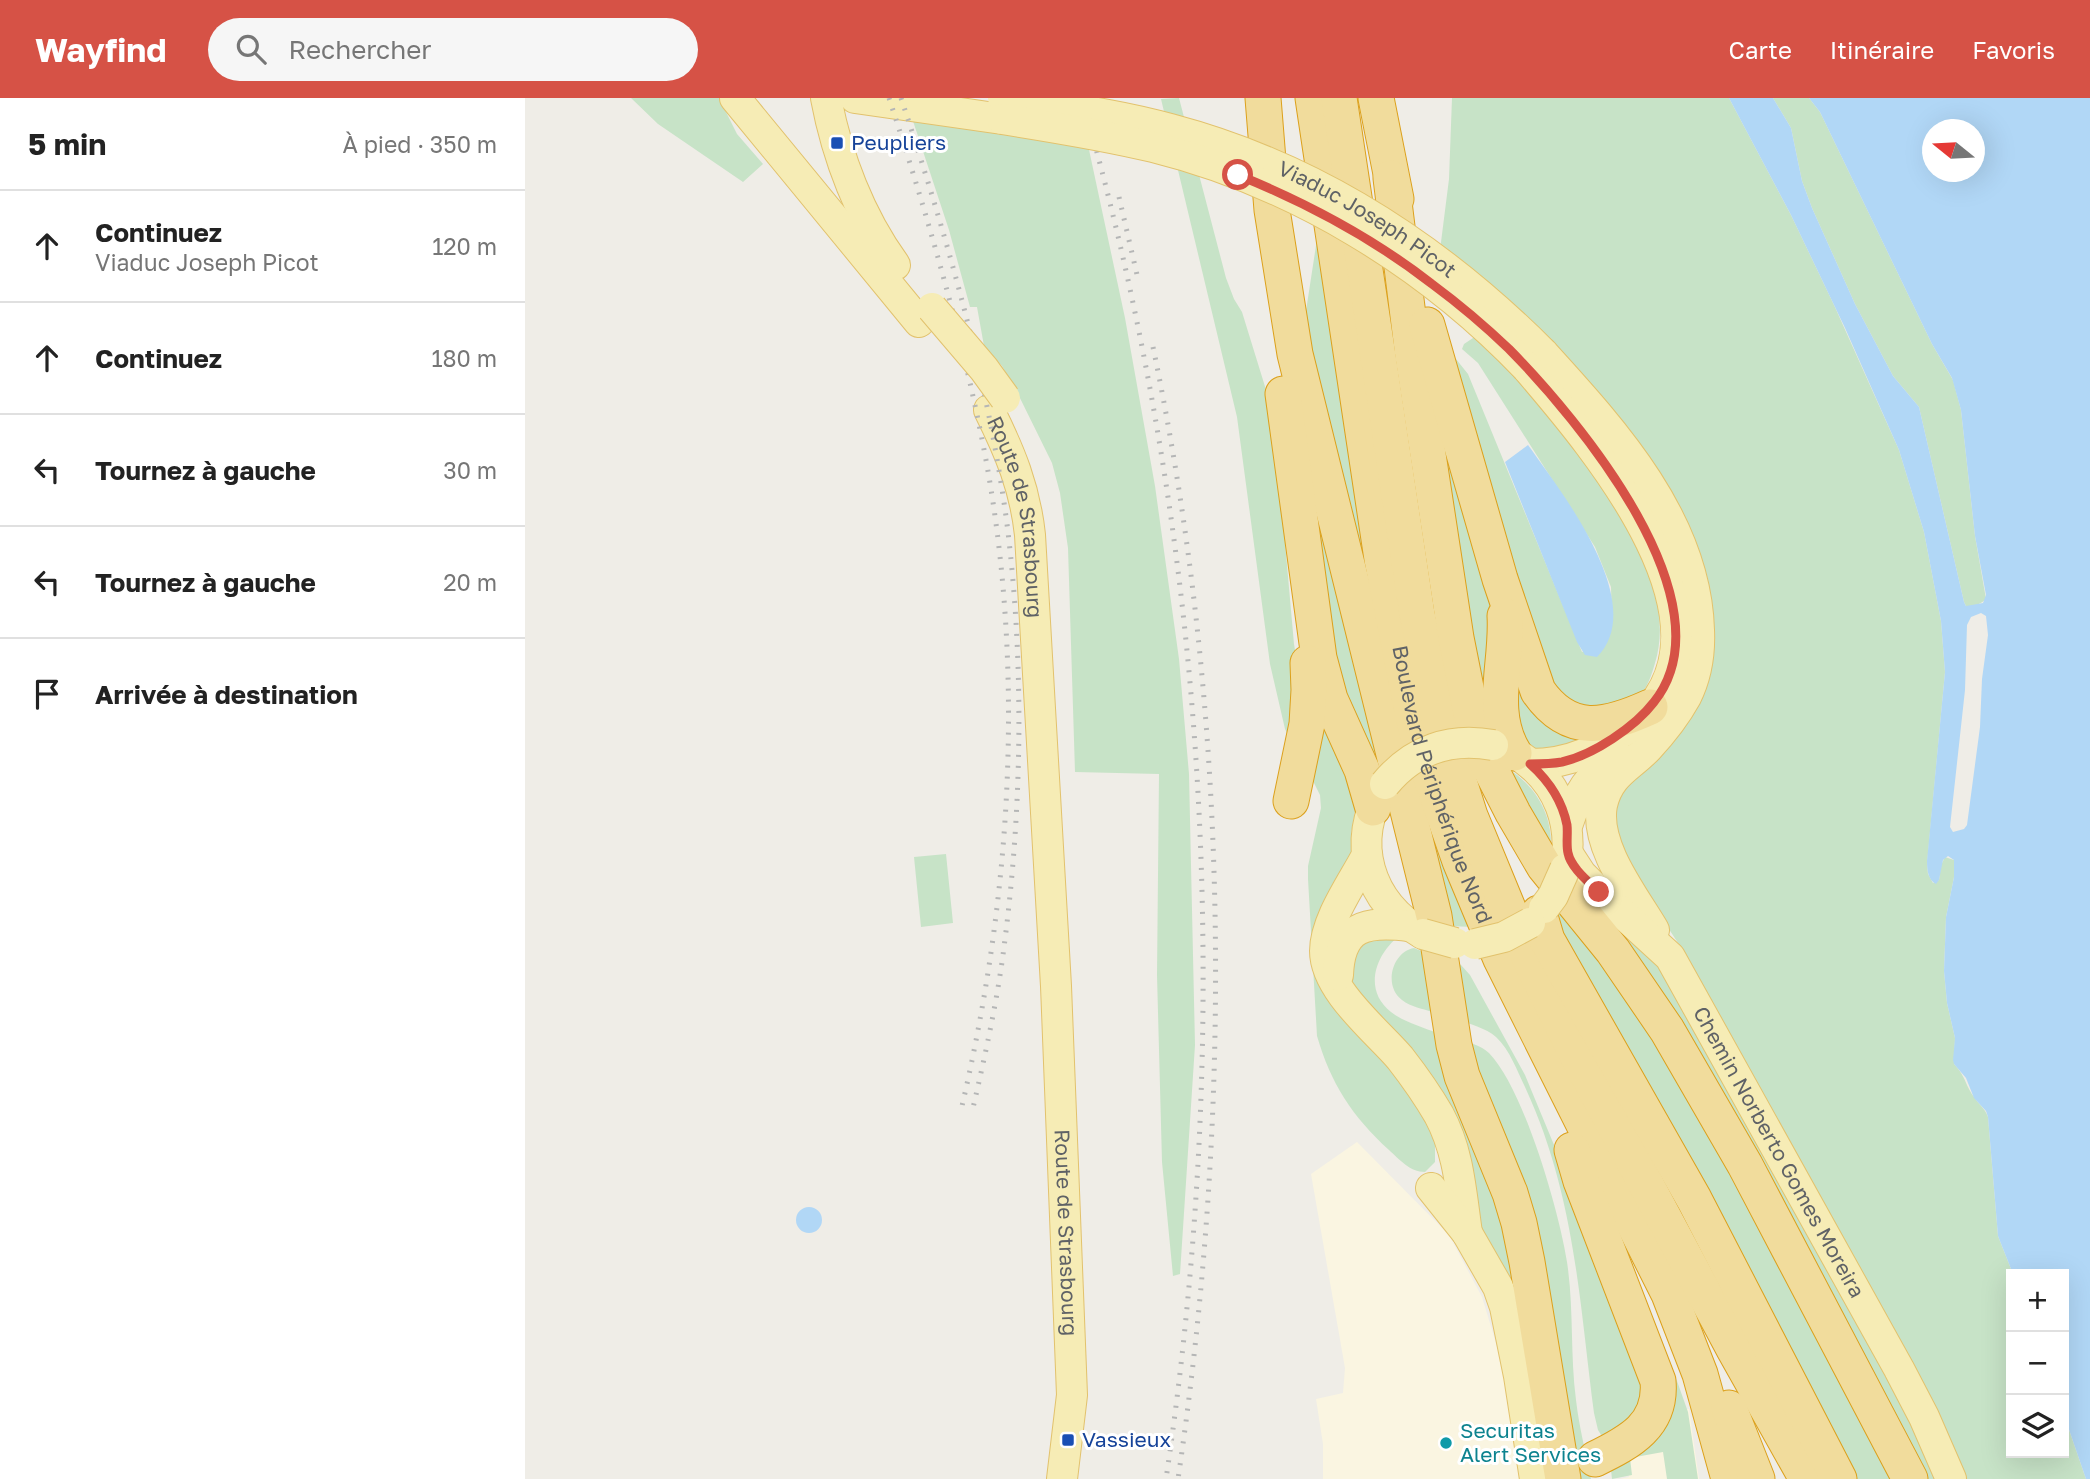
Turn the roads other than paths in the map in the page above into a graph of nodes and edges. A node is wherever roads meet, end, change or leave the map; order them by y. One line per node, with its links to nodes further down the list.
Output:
1 (735, 98): 9 (main road, Route de Strasbourg)
2 (1263, 98): 10 (highway)
3 (1313, 98): 26 (highway, Boulevard Périphérique Nord)
4 (1339, 98): 27 (highway, Boulevard Périphérique Nord)
5 (1376, 98): 8 (highway)
6 (836, 100): 7 (main road, Viaduc Joseph Picot); 9 (main road, Route de Strasbourg)
7 (1003, 108): 13 (main road, Viaduc Joseph Picot, bridge)
8 (1391, 178): 12 (highway); 43 (highway)
9 (868, 244): 30 (main road, Route de Strasbourg, bridge)
10 (1285, 300): 11 (highway); 32 (highway)
11 (1297, 488): 15 (highway); 16 (highway)
12 (1500, 579): 13 (highway); 14 (highway)
13 (1654, 721): 14 (main road); 17 (main road); 21 (main road)
14 (1512, 754): 15 (main road, bridge); 17 (main road)
15 (1379, 796): 18 (main road)
16 (1291, 801)
17 (1566, 850): 19 (main road, bridge); 21 (main road, Chemin Norberto Gomes Moreira)
18 (1367, 855): 20 (main road); 22 (main road)
19 (1538, 915): 20 (main road, bridge); 42 (highway)
20 (1441, 937): 22 (main road); 23 (highway)
21 (1670, 957): 44 (main road, Chemin Norberto Gomes Moreira)
22 (1344, 995): 24 (main road)
23 (1572, 1150): 28 (highway); 29 (highway)
24 (1440, 1198): 25 (main road); 25 (main road)
25 (1509, 1332): 31 (main road)
26 (1689, 1343): 28 (highway, Boulevard Périphérique Nord); 34 (highway)
27 (1734, 1349): 35 (highway); 36 (highway); 37 (highway); 38 (highway); 39 (highway); 40 (highway); 41 (highway)
28 (1715, 1427): 33 (highway, Boulevard Périphérique Nord)
29 (1595, 1459)
30 (1062, 1479)
31 (1535, 1479)
32 (1563, 1479)
33 (1725, 1479)
34 (1757, 1479)
35 (1774, 1479)
36 (1781, 1479)
37 (1787, 1479)
38 (1794, 1479)
39 (1807, 1479)
40 (1818, 1479)
41 (1828, 1479)
42 (1839, 1479)
43 (1910, 1479)
44 (1951, 1479)

